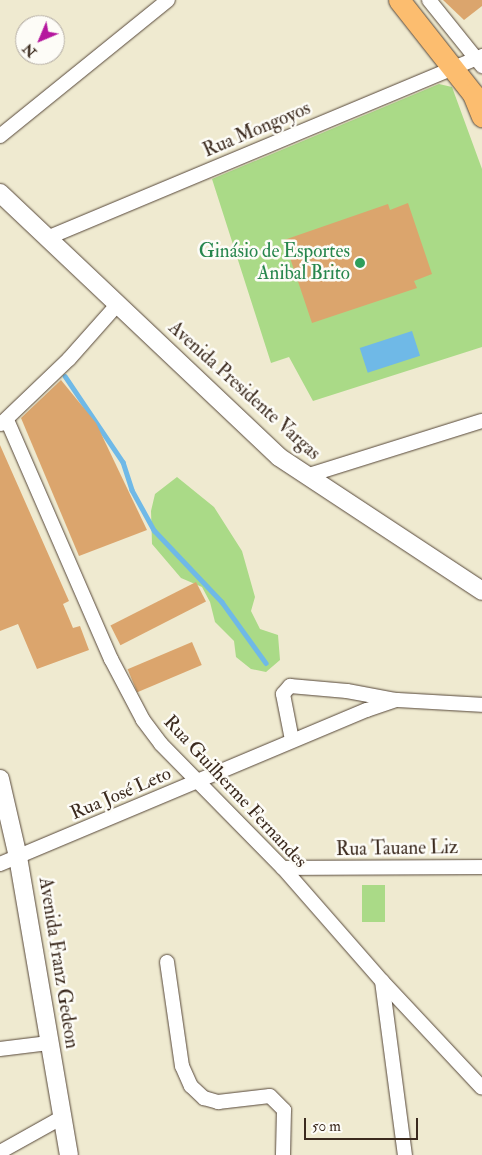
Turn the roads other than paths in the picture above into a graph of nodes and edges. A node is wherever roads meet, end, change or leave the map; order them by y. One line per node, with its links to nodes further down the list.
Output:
1 (168, 0): 7 (street)
2 (399, 0): 5 (main road)
3 (429, 0): 4 (street)
4 (480, 61): 5 (street, Rua Mongoyos)
5 (454, 68): 6 (main road); 9 (street, Rua Mongoyos)
6 (482, 116)
7 (0, 136)
8 (0, 194): 9 (street, Avenida Presidente Vargas)
9 (47, 238): 10 (street, Avenida Presidente Vargas)
10 (117, 305): 12 (street); 13 (street, Avenida Presidente Vargas)
11 (482, 421): 13 (street)
12 (4, 422): 19 (street, Rua Guilherme Fernandes)
13 (306, 476): 14 (street, Avenida Presidente Vargas)
14 (482, 591)
15 (396, 700): 16 (street, Rua José Leto); 17 (street, Rua José Leto); 17 (street, Rua José Leto)
16 (482, 705)
17 (292, 740): 19 (street, Rua José Leto)
18 (0, 779): 20 (street, Avenida Franz Gedeon)
19 (198, 782): 20 (street, Rua José Leto); 23 (street, Rua Guilherme Fernandes)
20 (18, 857): 21 (street, Rua José Leto); 26 (street, Avenida Franz Gedeon)
21 (0, 864)
22 (482, 867): 23 (street, Rua Tauane Liz)
23 (283, 868): 25 (street, Rua Guilherme Fernandes)
24 (167, 962): 32 (street)
25 (382, 982): 28 (street, Rua Guilherme Fernandes); 33 (street)
26 (49, 1043): 27 (street); 29 (street, Avenida Franz Gedeon)
27 (0, 1049)
28 (482, 1088)
29 (63, 1117): 30 (street); 31 (street, Avenida Franz Gedeon)
30 (0, 1152)
31 (69, 1155)
32 (283, 1155)
33 (405, 1155)

